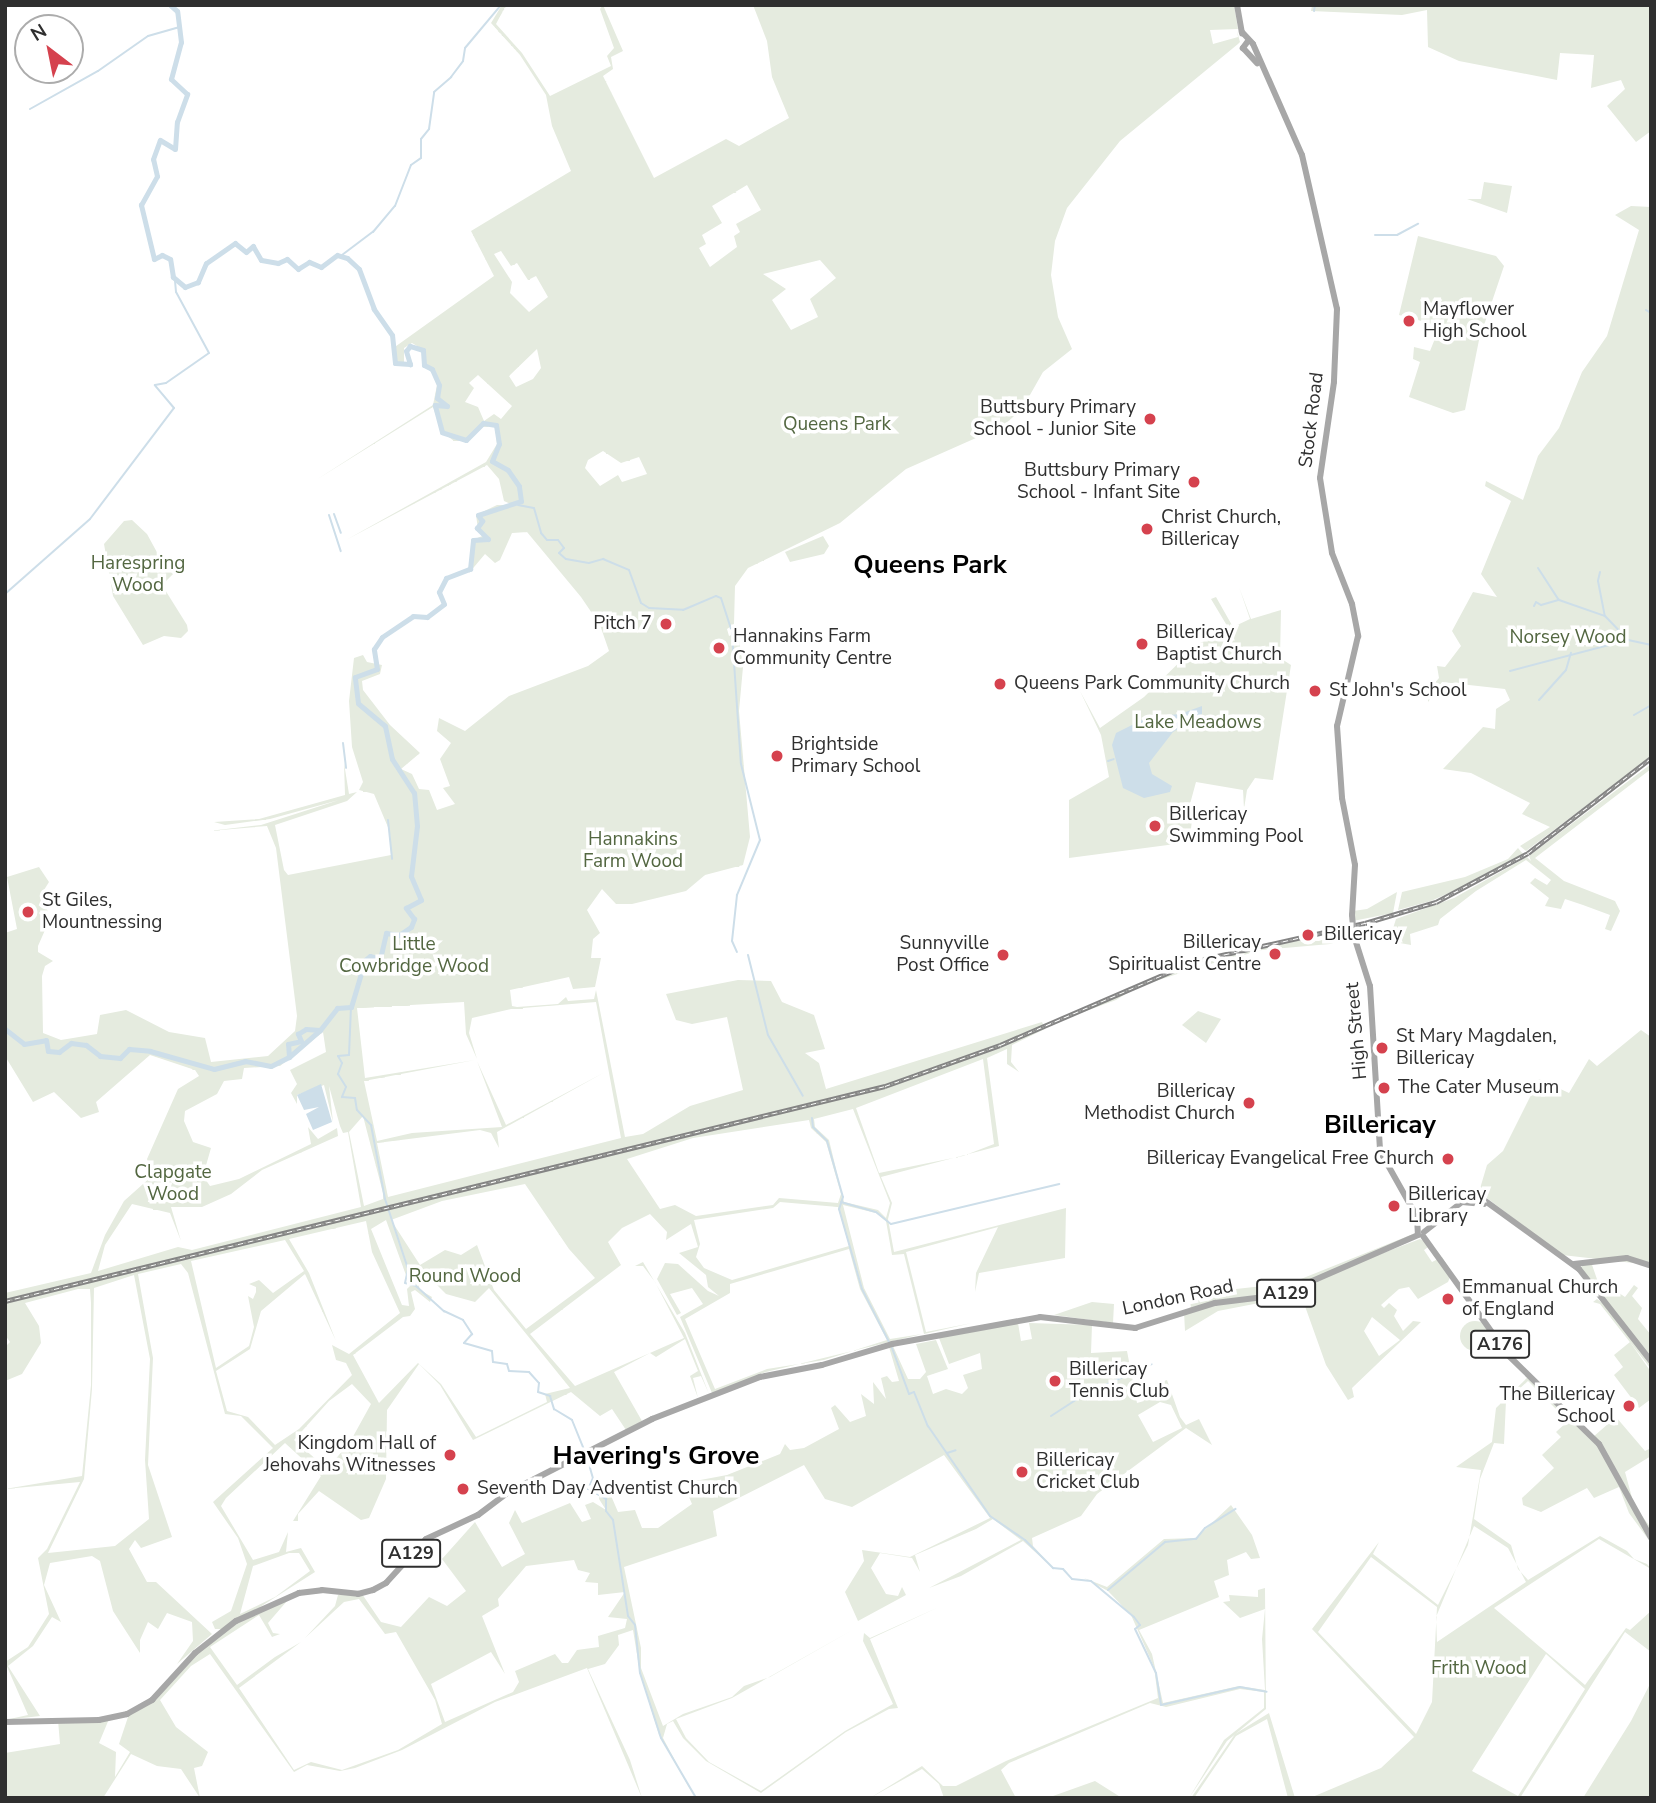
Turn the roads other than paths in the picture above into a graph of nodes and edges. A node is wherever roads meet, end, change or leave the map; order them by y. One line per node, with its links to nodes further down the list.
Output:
1 (1237, 5): 2 (main road, Stock Road, bridge)
2 (1358, 947): 3 (main road, High Street)
3 (1422, 1233): 4 (main road, A129); 7 (main road, A176); 8 (main road, London Road / A129)
4 (1578, 1265): 5 (main road); 6 (main road)
5 (1651, 1266)
6 (1651, 1361)
7 (1651, 1538)
8 (5, 1723)

